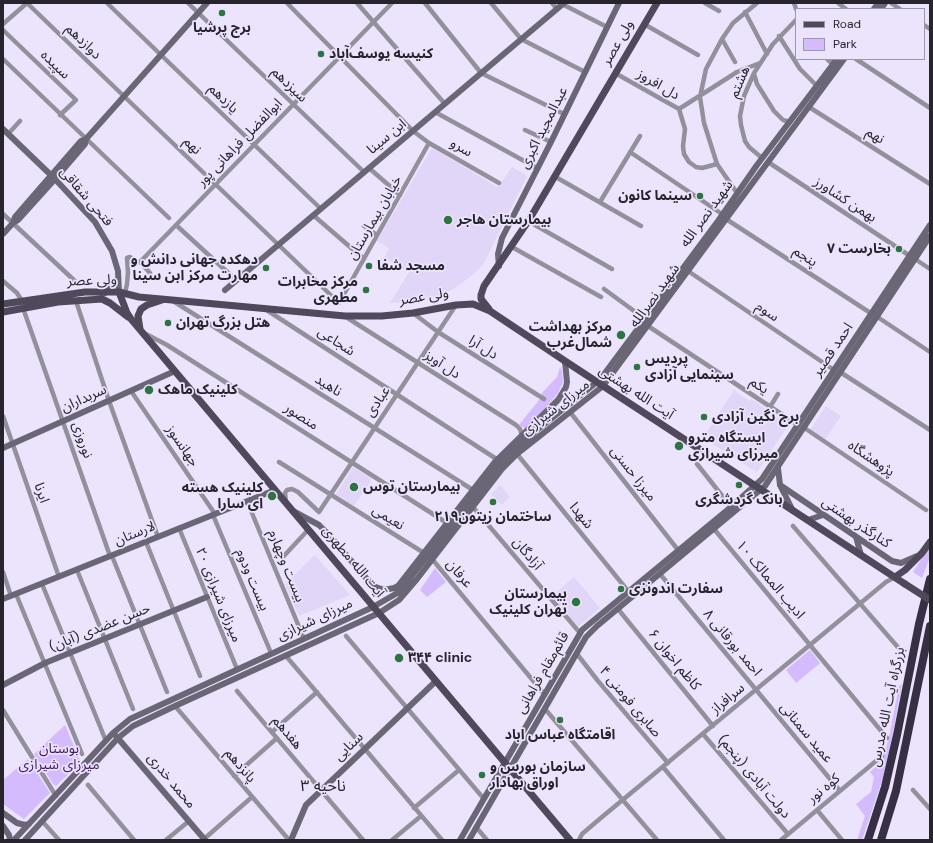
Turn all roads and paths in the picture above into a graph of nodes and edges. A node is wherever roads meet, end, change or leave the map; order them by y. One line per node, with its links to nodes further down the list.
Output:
1 (27, 3): 22 (street); 44 (street, دوازدهم)
2 (107, 3): 30 (street, یازدهم)
3 (188, 3): 19 (street, سیزدهم)
4 (207, 3): 19 (main road)
5 (287, 3): 32 (street, سرو)
6 (358, 3): 21 (street)
7 (392, 3): 21 (street, ابوالفضل فراهانی پور)
8 (425, 3): 40 (street)
9 (492, 3): 27 (street)
10 (552, 3): 16 (street)
11 (619, 3): 24 (main road, عبدالمجید اکبری)
12 (657, 3): 23 (main road, ولی عصر)
13 (705, 3): 17 (street)
14 (757, 3): 18 (street)
15 (563, 4): 16 (main road, ابن سینا); 24 (street)
16 (557, 9): 27 (main road, ابن سینا)
17 (719, 11)
18 (745, 12): 28 (street); 29 (street)
19 (198, 13): 30 (main road); 46 (street, سیزدهم)
20 (795, 21): 26 (street, هشتم)
21 (374, 22): 32 (street, ابوالفضل فراهانی پور); 47 (street)
22 (3, 24)
23 (644, 24): 31 (street); 41 (main road, ولی عصر)
24 (607, 27): 39 (main road, عبدالمجید اکبری)
25 (3, 30): 53 (street, سپیده)
26 (779, 36): 29 (street, هشتم); 43 (street)
27 (521, 39): 39 (street); 40 (main road, ابن سینا)
28 (722, 39): 37 (street); 45 (street)
29 (767, 54): 38 (street, هشتم)
30 (161, 55): 44 (main road); 62 (street, یازدهم)
31 (698, 55)
32 (340, 56): 46 (street, ابوالفضل فراهانی پور); 57 (street, سرو)
33 (3, 59): 53 (street)
34 (843, 60): 48 (main road)
35 (858, 60): 49 (street)
36 (836, 61): 43 (main road, شهید نصر الله)
37 (734, 62)
38 (760, 63): 42 (street, هشتم); 45 (street)
39 (585, 72): 52 (main road, عبدالمجید اکبری)
40 (481, 73): 47 (main road, ابن سینا); 52 (street)
41 (615, 73): 50 (street, دل افروز); 70 (main road, ولی عصر)
42 (754, 73): 55 (street); 65 (street, هشتم)
43 (817, 86): 55 (main road, شهید نصر الله)
44 (124, 96): 60 (main road); 72 (street, نهم)
45 (700, 97): 50 (street); 67 (street)
46 (293, 104): 62 (street, ابوالفضل فراهانی پور); 69 (street, سیزدهم)
47 (445, 104): 51 (main road, ابن سینا)
48 (809, 107): 66 (main road); 74 (street, نهم)
49 (930, 108)
50 (679, 109): 67 (street, دل افروز)
51 (435, 112): 57 (main road, ابن سینا); 68 (street)
52 (564, 114): 61 (main road, عبدالمجید اکبری)
53 (60, 115): 60 (street)
54 (20, 121): 58 (street)
55 (790, 122): 65 (main road, شهید نصر الله)
56 (525, 130): 61 (street)
57 (413, 131): 63 (street, سرو); 69 (main road, ابن سینا)
58 (5, 132): 71 (main road, فتحی شقاقی)
59 (640, 136): 64 (street)
60 (86, 139): 71 (main road); 82 (street)
61 (550, 142): 68 (main road, عبدالمجید اکبری)
62 (254, 144): 72 (street, ابوالفضل فراهانی پور); 78 (street, یازدهم)
63 (430, 144): 73 (street, سرو); 76 (street, خیابان بیمارستان)
64 (630, 152): 77 (street); 81 (street, پنجم)
65 (762, 158): 66 (main road); 75 (main road, شهید نصر الله)
66 (768, 162): 81 (main road, شهید نصرالله); 94 (street, بهمن کشاورز)
67 (717, 164): 75 (street)
68 (537, 168): 97 (main road, عبدالمجید اکبری)
69 (366, 170): 76 (street, سیزدهم); 78 (main road, ابن سینا)
70 (554, 176): 77 (street); 83 (main road, ولی عصر)
71 (53, 177): 84 (main road); 102 (main road, فتحی شقاقی)
72 (216, 184): 85 (street, ابوالفضل فراهانی پور); 92 (street, نهم)
73 (499, 184)
74 (930, 184)
75 (737, 193): 81 (main road, شهید نصر الله)
76 (400, 195): 90 (street, خیابان بیمارستان)
77 (600, 202): 87 (street)
78 (321, 209): 80 (main road, ابن سینا)
79 (3, 214): 84 (street)
80 (313, 215): 92 (main road, ابن سینا); 95 (street)
81 (724, 217): 100 (main road, شهید نصرالله); 109 (main road, شهید نصر الله); 123 (street, پنجم)
82 (169, 218)
83 (528, 221): 93 (main road, ولی عصر); 98 (street)
84 (13, 223): 89 (main road); 105 (street)
85 (176, 225): 96 (street, ابوالفضل فراهانی پور); 103 (street)
86 (364, 226): 90 (street)
87 (640, 226)
88 (930, 226): 94 (main road, احمد قصیر)
89 (3, 234)
90 (377, 235): 95 (street, خیابان بیمارستان)
91 (930, 236): 94 (main road, احمد قصیر)
92 (279, 244): 103 (main road, ابن سینا); 115 (street, نهم)
93 (512, 246): 97 (main road, ولی عصر); 111 (street)
94 (912, 257): 99 (street, بهمن کشاورز); 123 (main road, احمد قصیر)
95 (364, 259): 115 (street, خیابان بیمارستان)
96 (140, 262): 101 (street); 110 (street)
97 (499, 266): 120 (main road, ولی عصر)
98 (612, 269)
99 (930, 269)
100 (688, 271): 109 (main road, شهید نصرالله); 134 (street, سوم)
101 (150, 273)
102 (118, 279): 108 (main road); 110 (main road, فتحی شقاقی)
103 (236, 280): 107 (main road, ابن سینا)
104 (3, 281): 117 (street)
105 (76, 282)
106 (604, 289): 126 (street)
107 (225, 290)
108 (105, 293): 110 (main road, ولی عصر); 117 (main road, ولی عصر)
109 (668, 293): 126 (main road, شهید نصر الله); 127 (main road, شهید نصرالله)
110 (122, 294): 112 (main road, ولی عصر); 125 (main road, آیت الله مطهری)
111 (601, 297)
112 (164, 300): 113 (main road, ولی عصر); 128 (main road)
113 (172, 300): 119 (main road, ولی عصر); 146 (street, ناهید)
114 (76, 301): 117 (main road, ولی عصر); 125 (main road, ولی عصر); 140 (street)
115 (339, 303)
116 (3, 304): 117 (main road, ولی عصر)
117 (22, 304): 121 (main road, ولی عصر); 144 (street, نوروزی)
118 (456, 305): 120 (main road, ولی عصر); 122 (main road, ولی عصر); 129 (street, عبادی)
119 (263, 308): 124 (main road, ولی عصر); 137 (street, شجاعی)
120 (490, 311): 131 (main road, آیت الله بهشتی)
121 (3, 312)
122 (413, 313): 124 (main road, ولی عصر); 129 (street, دل آرا)
123 (874, 315): 130 (street, پنجم); 134 (main road, احمد قصیر)
124 (345, 316): 132 (street, دل آویز)
125 (131, 319): 128 (main road, آیت الله مطهری)
126 (645, 319): 135 (main road, شهید نصر الله)
127 (648, 326): 135 (main road, شهید نصرالله); 141 (street, یکم)
128 (141, 331): 133 (main road, آیت الله مطهری); 154 (street, منصور)
129 (438, 332): 132 (street, عبادی); 139 (street, دل آرا)
130 (930, 352)
131 (565, 361): 135 (main road, آیت الله بهشتی); 148 (main road, میرزای شیرازی)
132 (418, 363): 137 (street, عبادی); 148 (street, دل آویز)
133 (175, 371): 136 (main road, سربداران); 159 (main road, آیت الله مطهری)
134 (837, 371): 145 (main road, احمد قصیر); 147 (street, سوم)
135 (600, 384): 142 (main road, میرزای شیرازی); 158 (main road, آیت الله بهشتی); 201 (main road, میرزای شیرازی)
136 (131, 391): 140 (main road, سربداران); 169 (street, جهانسوز)
137 (397, 394): 146 (street, عبادی); 152 (street, شجاعی)
138 (778, 394): 141 (street)
139 (544, 399)
140 (109, 401): 144 (main road, سربداران); 177 (street)
141 (770, 407): 145 (street, یکم)
142 (570, 412): 151 (main road, میرزای شیرازی); 181 (street, میرزا حسنی)
143 (3, 416): 149 (street, ايرنا)
144 (64, 421): 149 (main road, سربداران); 185 (street, نوروزی)
145 (800, 426): 156 (main road, احمد قصیر); 158 (main road, احمد قصیر); 167 (street, پژوهشگاه)
146 (374, 428): 154 (street, عبادی); 160 (street, ناهید)
147 (930, 430)
148 (522, 436): 152 (main road, میرزای شیرازی)
149 (13, 444): 150 (main road, سربداران); 191 (street, ايرنا)
150 (3, 448)
151 (517, 454): 165 (main road, میرزای شیرازی); 195 (street, شهدا)
152 (498, 460): 160 (main road, میرزای شیرازی)
153 (279, 462): 161 (street, نعیمی)
154 (352, 462): 161 (street, عبادی); 172 (street, منصور)
155 (697, 464): 164 (street)
156 (778, 467): 157 (main road); 158 (main road, احمد قصیر)
157 (780, 485): 168 (main road); 170 (main road, کنارگذر بهشتی)
158 (759, 488): 164 (main road, قائم‌مقام فراهانی); 168 (main road, آیت الله بهشتی); 175 (main road, قائم‌مقام فراهانی)
159 (275, 490): 162 (main road, لارستان); 163 (main road, آیت الله مطهری)
160 (472, 490): 172 (main road, میرزای شیرازی)
161 (330, 495): 163 (street, عبادی); 182 (street, نعیمی)
162 (247, 501): 169 (main road, لارستان); 210 (street, بیست وچهارم)
163 (286, 503): 166 (main road, آیت الله مطهری)
164 (731, 506): 181 (main road, قائم‌مقام فراهانی)
165 (472, 507): 187 (main road, میرزای شیرازی); 207 (street, آزادگان)
166 (292, 510): 176 (main road, آیت الله مطهری); 182 (main road, میرزای شیرازی)
167 (926, 510)
168 (793, 511): 171 (main road, آیت الله بهشتی)
169 (214, 515): 174 (main road, لارستان); 214 (street, بیست ودوم)
170 (823, 515): 171 (main road); 178 (main road, کنارگذر بهشتی)
171 (808, 520): 184 (main road, آیت الله بهشتی)
172 (447, 523): 182 (main road, میرزای شیرازی)
173 (793, 526): 200 (street)
174 (180, 528): 177 (main road, لارستان); 197 (street, میرزای شیرازی ۲۰)
175 (714, 529): 190 (main road, قائم‌مقام فراهانی); 211 (street, ادیب الممالک ۱۰)
176 (308, 530): 186 (street); 201 (main road, آیت الله مطهری)
177 (158, 537): 179 (main road, لارستان)
178 (856, 537): 183 (main road, کنارگذر بهشتی); 184 (main road)
179 (146, 542): 185 (main road, لارستان); 203 (street)
180 (930, 542): 183 (main road)
181 (678, 550): 195 (main road, قائم‌مقام فراهانی)
182 (424, 553)
183 (922, 553): 192 (main road)
184 (861, 555): 192 (main road, آیت الله بهشتی)
185 (111, 556): 188 (main road, لارستان); 205 (street, نوروزی)
186 (282, 558)
187 (432, 559): 204 (main road, میرزای شیرازی); 226 (street, عرفان)
188 (77, 570): 191 (main road, لارستان); 209 (street)
189 (3, 572): 196 (street)
190 (660, 574): 202 (main road, قائم‌مقام فراهانی); 222 (street, احمد بورقانی ۸)
191 (59, 577): 194 (main road, لارستان)
192 (895, 577): 199 (main road, آیت الله بهشتی, bridge); 200 (street, سرافراز)
193 (930, 579): 288 (highway, بزرگراه آیت الله مدرس)
194 (42, 584): 196 (main road, لارستان); 213 (street)
195 (628, 592): 207 (main road, قائم‌مقام فراهانی)
196 (14, 595): 198 (main road, لارستان); 217 (street)
197 (207, 597): 203 (main road, حسن عضدی (آبان)); 218 (street, میرزای شیرازی ۲۰)
198 (3, 599)
199 (930, 600)
200 (860, 604): 211 (street, سرافراز); 212 (street)
201 (373, 607): 204 (main road, آیت الله مطهری); 210 (main road, میرزای شیرازی)
202 (618, 609): 215 (main road, قائم‌مقام فراهانی); 232 (street, کاظم اخوان ۶)
203 (173, 611): 205 (main road, حسن عضدی (آبان)); 219 (street)
204 (379, 613): 216 (main road, میرزای شیرازی); 220 (main road, آیت الله مطهری)
205 (140, 625): 209 (main road, حسن عضدی (آبان)); 224 (street, نوروزی)
206 (930, 626): 289 (highway, بزرگراه آیت الله مدرس)
207 (580, 633): 226 (main road, قائم‌مقام فراهانی)
208 (346, 636): 229 (street)
209 (105, 639): 213 (main road, حسن عضدی (آبان)); 228 (street)
210 (304, 639): 214 (main road, میرزای شیرازی)
211 (810, 645): 222 (street, سرافراز); 238 (street, ادیب الممالک ۱۰)
212 (902, 652)
213 (71, 653): 217 (main road, حسن عضدی (آبان)); 239 (street)
214 (271, 653): 218 (main road, میرزای شیرازی)
215 (577, 654): 230 (main road, قائم‌مقام فراهانی); 244 (street, صابری فومنی ۴)
216 (286, 656): 225 (street); 227 (main road, میرزای شیرازی)
217 (45, 663): 221 (main road, حسن عضدی (آبان)); 242 (street)
218 (237, 669): 234 (main road, میرزای شیرازی)
219 (200, 676)
220 (436, 681): 229 (main road, سنایی); 245 (main road, آیت الله مطهری)
221 (3, 685)
222 (756, 690): 232 (street, سرافراز); 252 (street, عمید سمنانی)
223 (237, 691): 233 (street, هفدهم)
224 (167, 692)
225 (317, 692): 233 (street); 241 (street)
226 (545, 695): 245 (main road, قائم‌مقام فراهانی)
227 (175, 706): 236 (main road, میرزای شیرازی); 248 (street, پانزدهم)
228 (133, 709)
229 (407, 709): 241 (main road, سنایی); 247 (street)
230 (545, 709): 245 (main road, قائم‌مقام فراهانی); 256 (street)
231 (3, 710): 253 (street)
232 (713, 726): 235 (street, سرافراز)
233 (272, 732): 237 (street, هفدهم)
234 (113, 733): 236 (main road, محمد خدری); 239 (main road, میرزای شیرازی)
235 (703, 734): 244 (street, سرافراز); 267 (street, دولت آبادی (پنجم))
236 (118, 738): 240 (main road, میرزای شیرازی); 263 (main road, محمد خدری)
237 (277, 738): 248 (street); 250 (street, هفدهم)
238 (887, 738)
239 (106, 740): 240 (main road); 253 (main road, میرزای شیرازی)
240 (112, 746): 262 (main road, میرزای شیرازی)
241 (365, 749): 250 (main road, سنایی); 257 (street)
242 (82, 754)
243 (882, 756): 252 (street, کوه نور)
244 (668, 763): 246 (street, سرافراز)
245 (508, 766): 255 (main road, قائم‌مقام فراهانی); 266 (main road, قائم‌مقام فراهانی); 282 (main road, آیت الله مطهری)
246 (663, 767): 256 (street, سرافراز); 285 (street)
247 (459, 770): 255 (street); 257 (street)
248 (234, 776): 254 (street, پانزدهم)
249 (88, 785): 273 (street)
250 (321, 790): 275 (main road, سنایی); 276 (street)
251 (913, 790): 258 (street)
252 (840, 791): 259 (street, کوه نور)
253 (56, 796): 264 (main road, میرزای شیرازی)
254 (252, 797): 268 (street); 275 (street, پانزدهم)
255 (484, 799): 279 (main road, قائم‌مقام فراهانی)
256 (623, 800): 283 (street, سرافراز); 284 (street)
257 (414, 808): 261 (street)
258 (930, 809)
259 (817, 810): 267 (street, کوه نور); 287 (street)
260 (3, 813): 264 (main road)
261 (421, 816): 277 (street); 278 (street)
262 (42, 821): 271 (main road, میرزای شیرازی); 272 (street)
263 (189, 821): 268 (main road, محمد خدری); 274 (street)
264 (29, 824): 270 (main road, میرزای شیرازی)
265 (3, 826): 269 (main road)
266 (476, 827): 280 (main road, قائم‌مقام فراهانی); 281 (street)
267 (788, 834): 286 (street, کوه نور)
268 (205, 839)
269 (10, 840)
270 (14, 840)
271 (25, 840)
272 (59, 840)
273 (134, 840)
274 (166, 840)
275 (290, 840)
276 (363, 840)
277 (392, 840)
278 (442, 840)
279 (460, 840)
280 (469, 840)
281 (487, 840)
282 (570, 840)
283 (579, 840)
284 (656, 840)
285 (724, 840)
286 (780, 840)
287 (842, 840)
288 (868, 840)
289 (881, 840)

